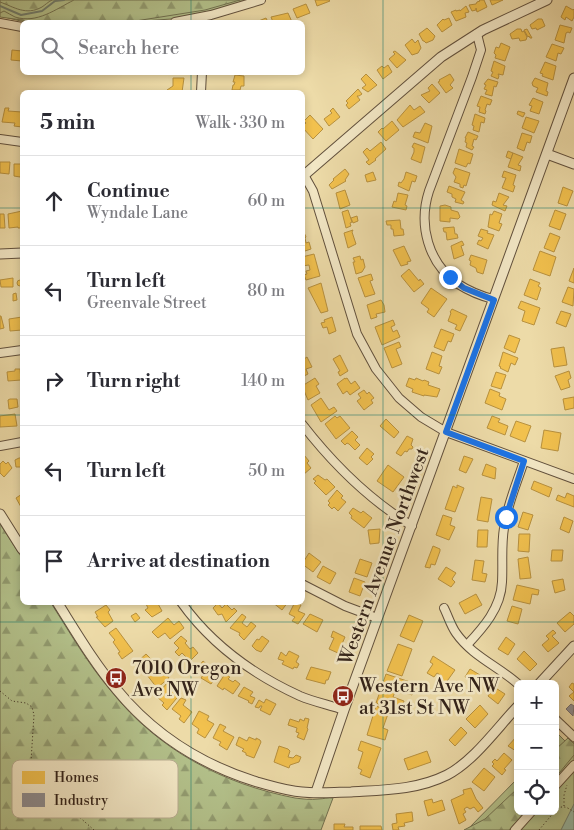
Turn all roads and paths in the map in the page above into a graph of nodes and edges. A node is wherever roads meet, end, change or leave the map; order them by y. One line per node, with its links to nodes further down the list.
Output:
1 (261, 0): 3 (street)
2 (546, 0): 6 (street)
3 (210, 19)
4 (0, 23): 5 (street)
5 (20, 27)
6 (477, 34): 14 (street); 18 (street)
7 (202, 75): 9 (street)
8 (574, 78): 12 (street, Western Avenue Northwest)
9 (201, 90)
10 (0, 139): 11 (street)
11 (20, 142)
12 (547, 154): 13 (street); 18 (street, Western Avenue Northwest)
13 (574, 164)
14 (305, 174)
15 (305, 179): 22 (street)
16 (20, 252): 17 (street)
17 (0, 254)
18 (494, 300): 22 (street, Western Avenue Northwest)
19 (20, 350): 20 (street)
20 (0, 353)
21 (305, 428): 28 (street)
22 (446, 432): 25 (street); 28 (street, Western Avenue Northwest)
23 (20, 442): 24 (street)
24 (0, 446)
25 (524, 461): 26 (street); 35 (street)
26 (574, 479)
27 (0, 514): 29 (street)
28 (412, 526): 34 (street, Western Avenue Northwest)
29 (20, 546)
30 (305, 586): 34 (street)
31 (59, 605): 48 (street)
32 (183, 605): 40 (street)
33 (444, 608): 35 (street)
34 (377, 618): 40 (street, Western Avenue Northwest)
35 (467, 645): 38 (street)
36 (574, 646): 37 (street)
37 (543, 680)
38 (514, 681)
39 (0, 691): 44 (path)
40 (344, 710): 48 (street, Western Avenue Northwest)
41 (514, 710): 48 (street)
42 (559, 723): 43 (street)
43 (574, 736)
44 (31, 760)
45 (574, 764): 46 (street)
46 (568, 772): 47 (street); 49 (path)
47 (559, 782)
48 (316, 792)
49 (564, 806): 50 (path); 51 (path)
50 (559, 808)
51 (574, 812)
52 (528, 815): 56 (street)
53 (552, 815): 57 (path)
54 (80, 818): 55 (path)
55 (94, 830)
56 (515, 830)
57 (539, 830)

